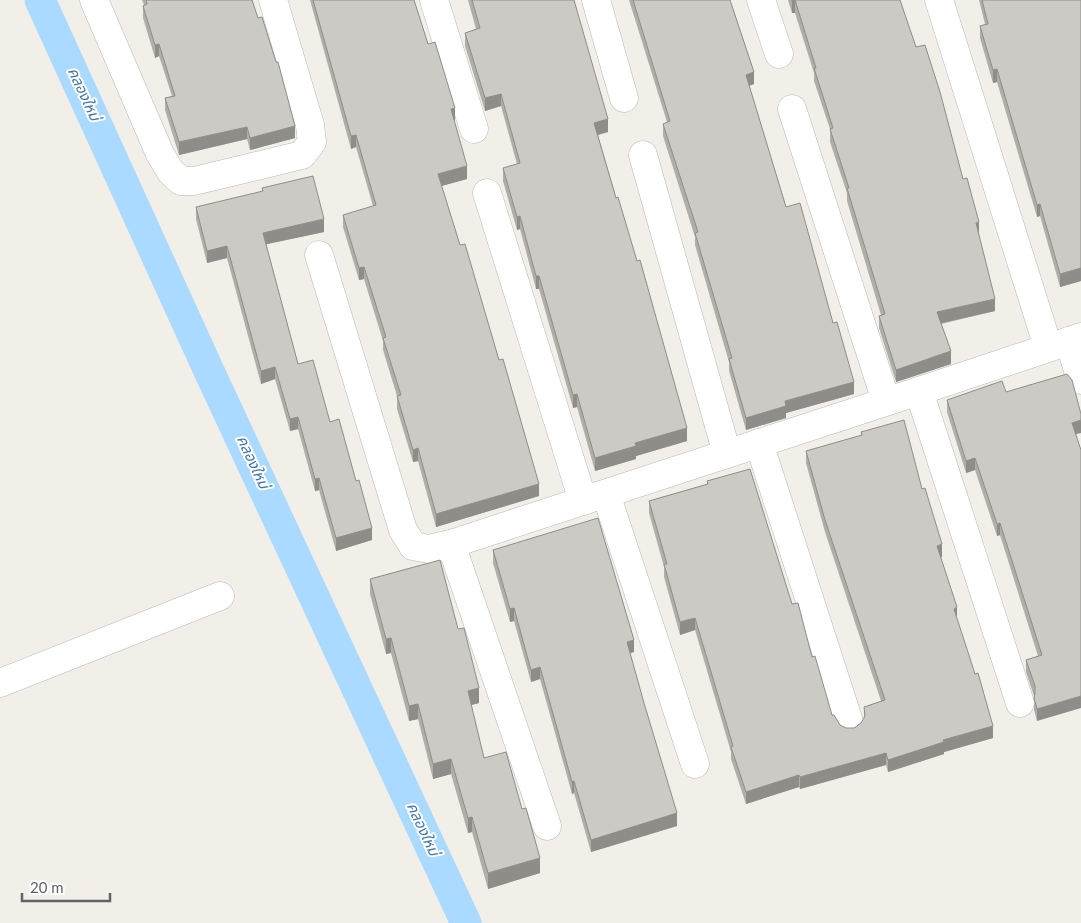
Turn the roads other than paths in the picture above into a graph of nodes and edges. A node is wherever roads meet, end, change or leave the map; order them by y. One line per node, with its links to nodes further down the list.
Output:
1 (94, 0): 2 (street)
2 (274, 0)
3 (434, 0): 10 (street)
4 (596, 0): 8 (street)
5 (761, 0): 7 (street)
6 (939, 0): 14 (street)
7 (779, 54)
8 (624, 98)
9 (792, 109): 17 (street)
10 (474, 129)
11 (643, 156): 19 (street)
12 (487, 193): 20 (street)
13 (319, 255): 21 (street)
14 (1066, 342): 15 (street); 16 (street)
15 (1081, 380)
16 (919, 391): 17 (street); 24 (street)
17 (886, 401): 18 (street)
18 (759, 443): 19 (street); 25 (street)
19 (727, 454): 20 (street)
20 (594, 498): 21 (street); 26 (street)
21 (451, 544): 27 (street)
22 (220, 596): 23 (street)
23 (0, 683)
24 (1020, 703)
25 (850, 725)
26 (695, 764)
27 (547, 826)

